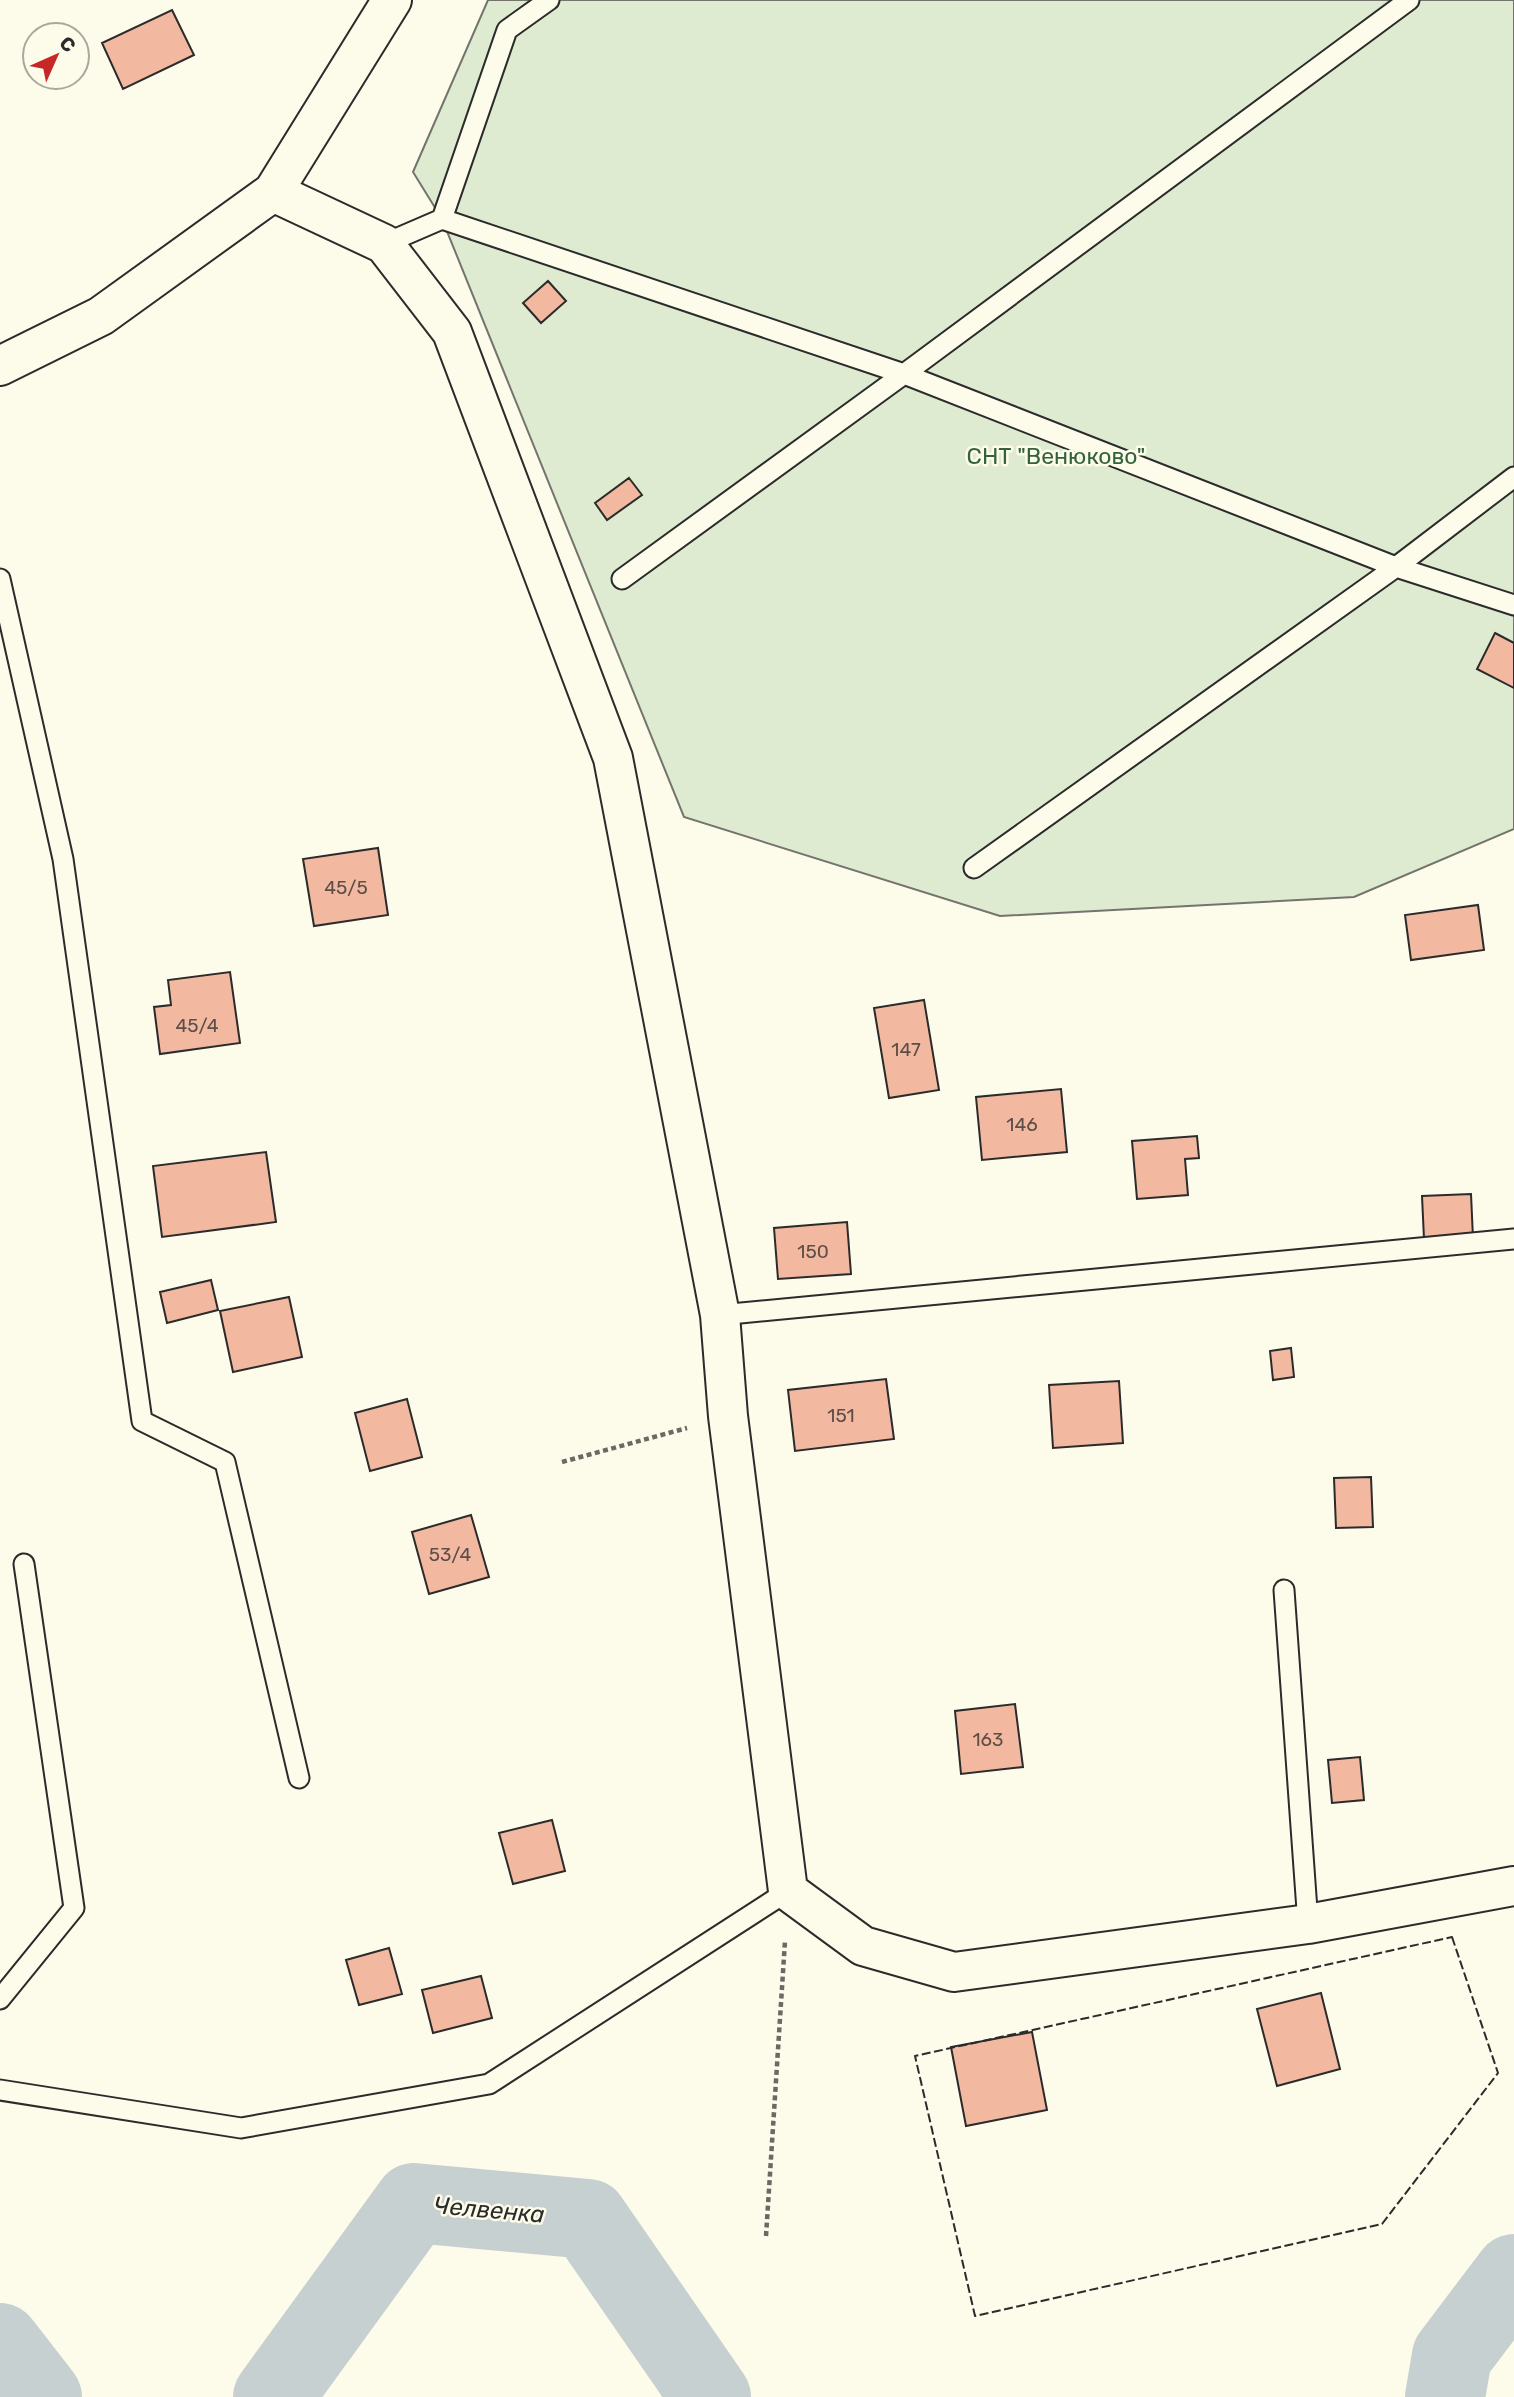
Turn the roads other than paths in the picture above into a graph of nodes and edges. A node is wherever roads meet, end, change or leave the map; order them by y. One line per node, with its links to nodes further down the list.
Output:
1 (549, 0): 5 (lane)
2 (1409, 0): 8 (lane)
3 (386, 3): 4 (street)
4 (273, 192): 6 (street); 7 (street)
5 (442, 219): 6 (lane); 8 (lane)
6 (384, 244): 16 (street)
7 (0, 366)
8 (904, 374): 10 (lane); 12 (lane)
9 (1514, 477): 10 (lane)
10 (1395, 567): 13 (lane); 14 (lane)
11 (0, 579): 19 (lane)
12 (622, 579)
13 (1514, 605)
14 (974, 869)
15 (1514, 1239): 16 (lane)
16 (720, 1315): 21 (street)
17 (24, 1564): 23 (lane)
18 (1284, 1590): 22 (lane)
19 (299, 1778)
20 (1514, 1886): 22 (street)
21 (788, 1891): 22 (street); 24 (lane)
22 (1308, 1924)
23 (0, 1998)
24 (0, 2090)

